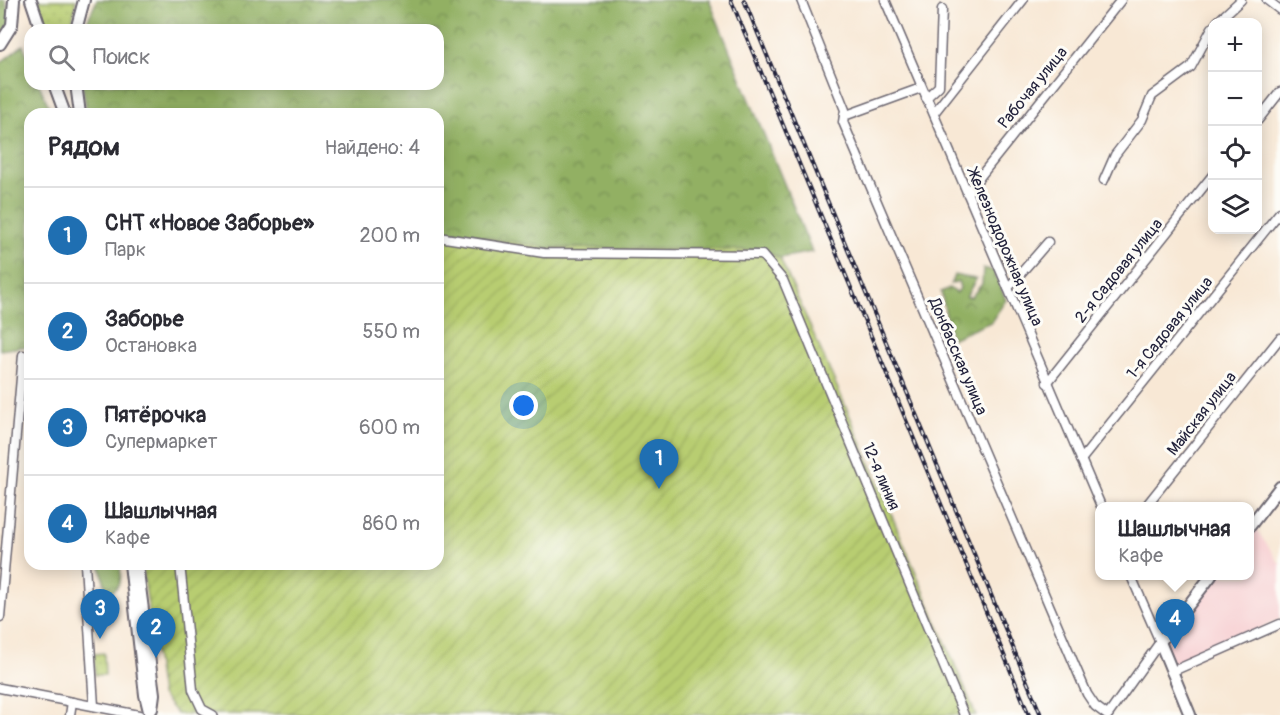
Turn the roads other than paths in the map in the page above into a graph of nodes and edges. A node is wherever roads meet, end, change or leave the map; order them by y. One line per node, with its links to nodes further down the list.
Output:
1 (14, 0): 18 (main road)
2 (25, 0): 14 (main road)
3 (31, 0): 15 (main road)
4 (84, 0): 16 (main road)
5 (801, 0): 32 (street, Донбасская улица)
6 (885, 0): 20 (street, Железнодорожная улица)
7 (1023, 0): 25 (street)
8 (1121, 0): 35 (street, Рабочая улица)
9 (1241, 0): 13 (street)
10 (1267, 0): 12 (street)
11 (942, 9): 19 (street)
12 (1280, 10)
13 (1221, 18)
14 (33, 24)
15 (39, 24)
16 (78, 24)
17 (1208, 35): 33 (street)
18 (0, 44)
19 (939, 86): 25 (street); 26 (street)
20 (921, 88): 26 (street, Железнодорожная улица); 32 (street)
21 (56, 90): 27 (main road)
22 (62, 90): 28 (main road)
23 (77, 90): 29 (main road)
24 (1280, 92): 31 (street)
25 (947, 96): 30 (street)
26 (926, 98): 30 (street, Железнодорожная улица)
27 (63, 108)
28 (69, 108)
29 (80, 108)
30 (934, 113): 35 (street, Железнодорожная улица)
31 (1262, 114)
32 (844, 116): 66 (street, Донбасская улица)
33 (1104, 180)
34 (1209, 180): 42 (street, 2-я Садовая улица)
35 (967, 193): 39 (street, Железнодорожная улица)
36 (1280, 212): 43 (street, 1-я Садовая улица)
37 (444, 238): 65 (street, 12-я линия)
38 (1048, 242): 39 (street)
39 (1008, 288): 42 (street, Железнодорожная улица)
40 (1280, 338): 46 (street, Майская улица)
41 (23, 355): 54 (street)
42 (1047, 383): 43 (street, Железнодорожная улица)
43 (1081, 460): 45 (street, Железнодорожная улица)
44 (1280, 487): 47 (main road)
45 (1099, 502)
46 (1150, 502)
47 (1254, 521)
48 (85, 570): 60 (street)
49 (131, 570): 63 (main road)
50 (138, 570): 63 (main road)
51 (181, 570): 64 (street)
52 (1133, 580): 56 (street)
53 (1208, 580): 56 (main road)
54 (0, 617)
55 (1280, 624): 57 (street)
56 (1160, 642): 57 (main road); 66 (street)
57 (1171, 672): 67 (main road)
58 (0, 688): 59 (street)
59 (72, 702): 60 (street); 61 (street)
60 (94, 706): 62 (street)
61 (70, 715)
62 (139, 715)
63 (151, 715)
64 (213, 715)
65 (964, 715)
66 (1108, 715)
67 (1190, 715)

